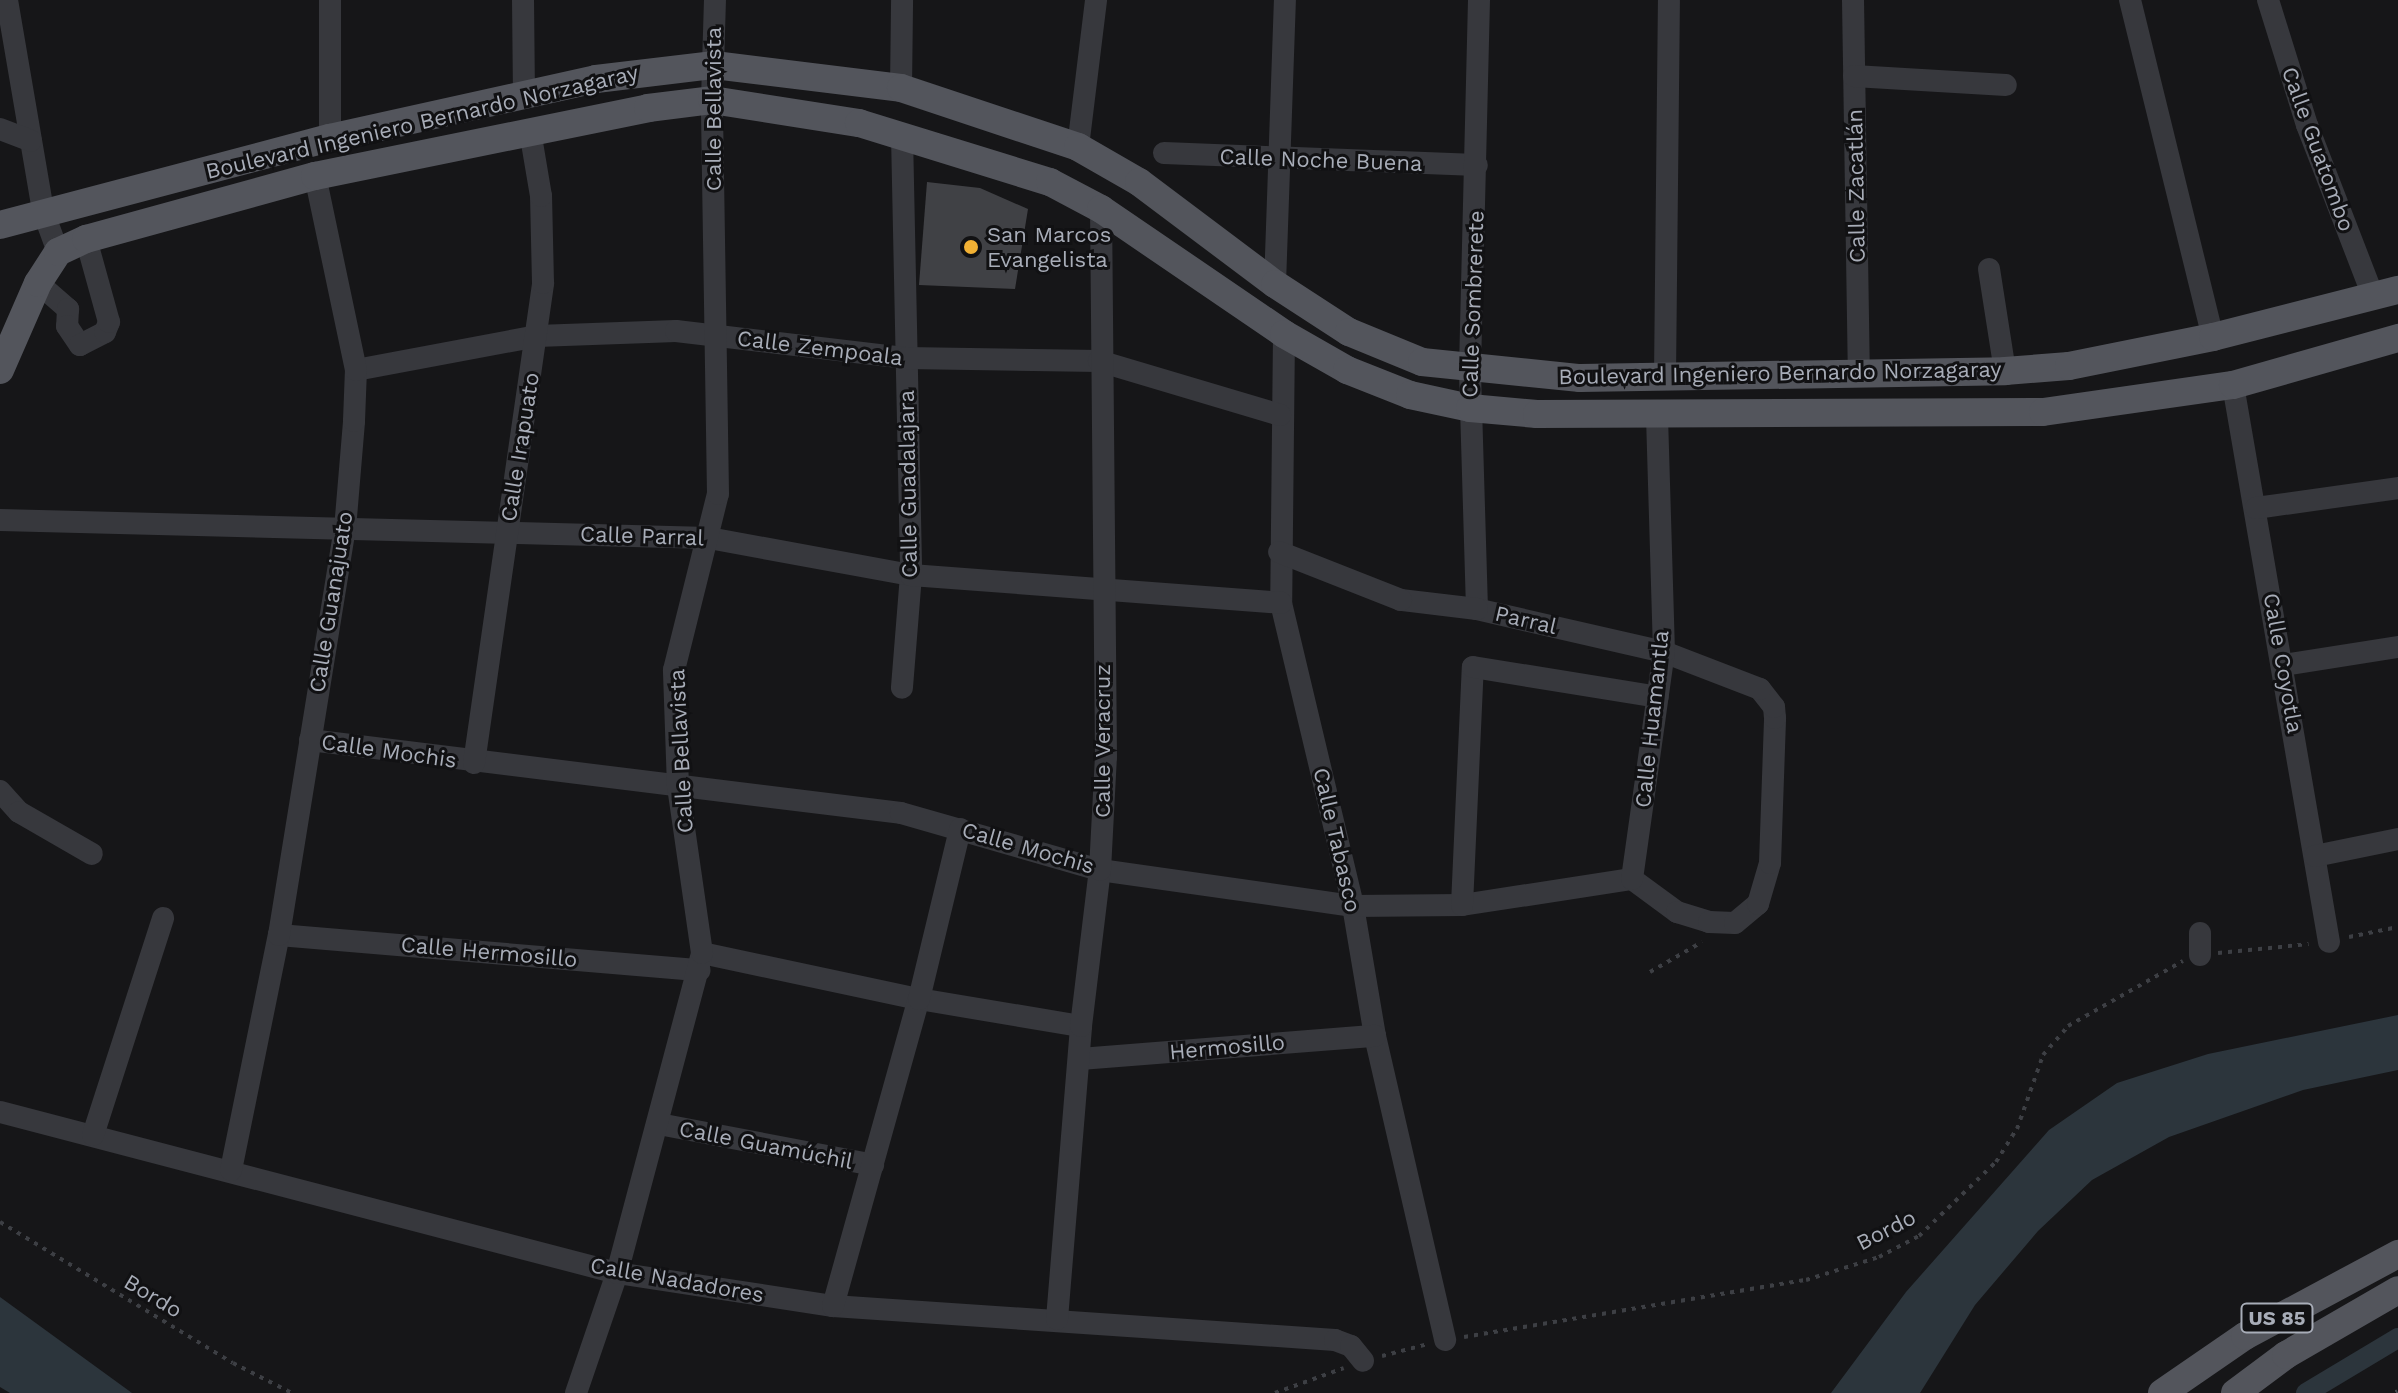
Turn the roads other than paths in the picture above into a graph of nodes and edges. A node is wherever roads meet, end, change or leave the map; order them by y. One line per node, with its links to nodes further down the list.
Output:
1 (7, 0): 23 (street)
2 (330, 0): 22 (street)
3 (523, 0): 17 (street)
4 (715, 0): 13 (street, Calle Bellavista)
5 (902, 0): 16 (street)
6 (1096, 0): 24 (street)
7 (1285, 0): 26 (street)
8 (1479, 0): 27 (street, Calle Sombrerete)
9 (1669, 0): 50 (street)
10 (1853, 0): 14 (street, Calle Zacatlán)
11 (2130, 0): 41 (street)
12 (2268, 0): 37 (street, Calle Guatombo)
13 (714, 65): 16 (main road, Boulevard Ingeniero Bernardo Norzagaray); 17 (main road, Boulevard Ingeniero Bernardo Norzagaray); 18 (street, Calle Bellavista)
14 (1854, 76): 15 (street); 48 (street, Calle Zacatlán)
15 (2006, 85)
16 (901, 88): 24 (main road, Boulevard Ingeniero Bernardo Norzagaray)
17 (524, 95): 22 (main road, Boulevard Ingeniero Bernardo Norzagaray)
18 (712, 100): 20 (main road, Boulevard Ingeniero Bernardo Norzagaray); 21 (main road, Boulevard Ingeniero Bernardo Norzagaray); 39 (street, Calle Bellavista)
19 (0, 129): 23 (street)
20 (530, 131): 28 (main road, Boulevard Ingeniero Bernardo Norzagaray); 40 (street, Calle Irapuato)
21 (902, 135): 29 (main road, Boulevard Ingeniero Bernardo Norzagaray); 43 (street, Calle Guadalajara)
22 (330, 138): 30 (main road, Boulevard Ingeniero Bernardo Norzagaray)
23 (31, 141): 30 (street)
24 (1078, 147): 36 (main road, Boulevard Ingeniero Bernardo Norzagaray)
25 (1164, 153): 26 (street, Calle Noche Buena)
26 (1281, 161): 27 (street, Calle Noche Buena); 36 (street)
27 (1477, 165): 45 (street, Calle Sombrerete)
28 (315, 176): 32 (main road, Boulevard Ingeniero Bernardo Norzagaray); 47 (street, Calle Guanajuato)
29 (1101, 209): 38 (main road, Boulevard Ingeniero Bernardo Norzagaray); 44 (street, Calle Veracruz)
30 (43, 211): 31 (main road, Boulevard Ingeniero Bernardo Norzagaray); 33 (street)
31 (0, 225)
32 (86, 239): 33 (main road, Boulevard Ingeniero Bernardo Norzagaray); 35 (street)
33 (58, 252): 35 (main road)
34 (1989, 269): 49 (street)
35 (38, 283): 46 (main road)
36 (1275, 284): 45 (main road, Boulevard Ingeniero Bernardo Norzagaray)
37 (2386, 293): 41 (main road, Boulevard Ingeniero Bernardo Norzagaray)
38 (1284, 334): 52 (main road, Boulevard Ingeniero Bernardo Norzagaray); 53 (street, Calle Tabasco)
39 (717, 335): 40 (street, Calle Zempoala); 43 (street, Calle Zempoala); 60 (street, Calle Bellavista)
40 (537, 336): 47 (street, Calle Zempoala); 59 (street, Calle Irapuato)
41 (2213, 337): 49 (main road, Boulevard Ingeniero Bernardo Norzagaray)
42 (2398, 338): 51 (main road, Boulevard Ingeniero Bernardo Norzagaray)
43 (906, 358): 44 (street, Calle Zempoala); 62 (street, Calle Guadalajara)
44 (1099, 361): 53 (street, Calle Zempoala); 63 (street, Calle Veracruz)
45 (1470, 368): 50 (main road, Boulevard Ingeniero Bernardo Norzagaray); 52 (street, Calle Sombrerete)
46 (0, 370)
47 (356, 370): 58 (street, Calle Guanajuato)
48 (1859, 371): 49 (main road, Boulevard Ingeniero Bernardo Norzagaray); 50 (main road, Boulevard Ingeniero Bernardo Norzagaray)
49 (2005, 371)
50 (1665, 376)
51 (2233, 385): 54 (main road, Boulevard Ingeniero Bernardo Norzagaray); 56 (street, Calle Coyotla)
52 (1470, 408): 54 (main road, Boulevard Ingeniero Bernardo Norzagaray); 65 (street, Calle Sombrerete)
53 (1280, 415): 61 (street, Calle Tabasco)
54 (1657, 415): 67 (street, Calle Huamantla)
55 (2398, 488): 56 (street)
56 (2256, 508): 68 (street, Calle Coyotla)
57 (0, 520): 58 (street, Calle Parral)
58 (345, 529): 59 (street, Calle Parral); 71 (street, Calle Guanajuato)
59 (507, 531): 60 (street, Calle Parral); 72 (street, Calle Irapuato)
60 (709, 538): 62 (street, Calle Parral); 73 (street, Calle Bellavista)
61 (1279, 552): 64 (street, Calle Tabasco); 65 (street, Parral)
62 (911, 575): 63 (street, Calle Parral); 69 (street, Calle Guadalajara)
63 (1101, 586): 64 (street, Calle Parral); 79 (street, Calle Veracruz)
64 (1281, 603): 82 (street, Calle Tabasco)
65 (1477, 609): 67 (street, Parral)
66 (2398, 647): 68 (street)
67 (1664, 652): 70 (street, Calle Huamantla); 80 (street, Parral)
68 (2284, 665): 78 (street, Calle Coyotla)
69 (902, 688)
70 (1658, 697): 80 (street, Calle Huamantla); 81 (street)
71 (310, 740): 72 (street, Calle Mochis); 84 (street, Calle Guanajuato)
72 (474, 763): 73 (street, Calle Mochis)
73 (678, 787): 75 (street, Calle Mochis); 86 (street, Calle Bellavista)
74 (0, 791): 77 (street)
75 (960, 829): 79 (street, Calle Mochis); 87 (street)
76 (2398, 839): 78 (street)
77 (92, 854)
78 (2315, 856): 85 (street, Calle Coyotla)
79 (1100, 870): 82 (street, Calle Mochis); 88 (street, Calle Veracruz)
80 (1632, 879): 81 (street, Calle Mochis)
81 (1462, 905): 82 (street, Calle Mochis)
82 (1353, 906): 89 (street, Calle Tabasco)
83 (163, 918): 93 (street)
84 (279, 935): 86 (street, Calle Hermosillo); 95 (street, Calle Guanajuato)
85 (2329, 942)
86 (701, 962): 87 (street, Calle Hermosillo); 92 (street, Calle Bellavista)
87 (919, 999): 88 (street, Calle Hermosillo); 94 (street)
88 (1081, 1026): 90 (street, Calle Veracruz)
89 (1375, 1036): 90 (street, Hermosillo); 101 (street, Calle Tabasco)
90 (1080, 1059): 100 (street, Calle Veracruz)
91 (0, 1112): 93 (street, Calle Nadadores)
92 (659, 1124): 94 (street, Calle Guamúchil); 97 (street, Calle Bellavista)
93 (93, 1135): 95 (street, Calle Nadadores)
94 (873, 1165): 99 (street)
95 (231, 1170): 97 (street, Calle Nadadores)
96 (2398, 1254): 104 (main road, US 85)
97 (617, 1273): 99 (street, Calle Nadadores); 103 (street, Calle Bellavista)
98 (2398, 1290): 105 (main road, US 85)
99 (833, 1306): 100 (street, Calle Nadadores)
100 (1057, 1319): 102 (street, Calle Nadadores)
101 (1445, 1340)
102 (1363, 1361)
103 (576, 1393)
104 (2162, 1393)
105 (2235, 1393)

